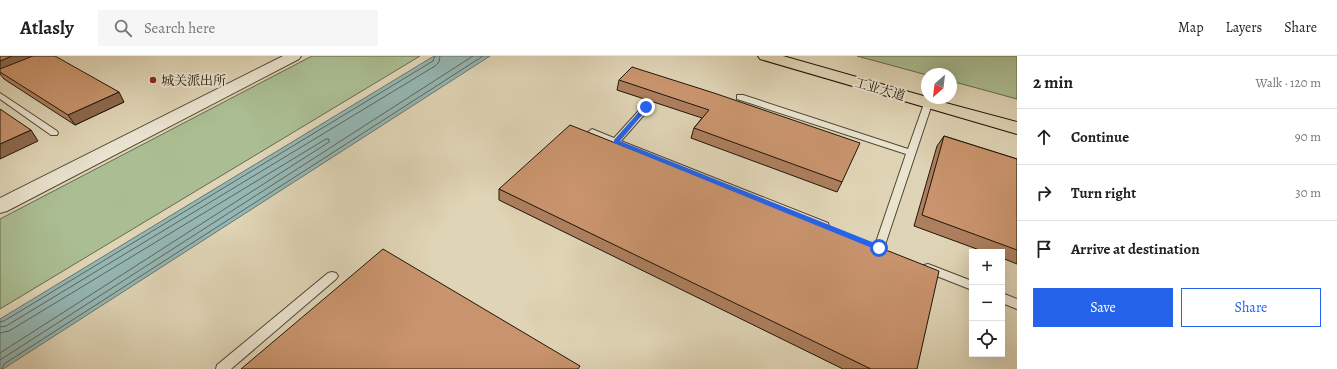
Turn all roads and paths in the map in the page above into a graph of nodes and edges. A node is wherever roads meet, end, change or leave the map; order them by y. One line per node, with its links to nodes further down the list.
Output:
1 (294, 56): 18 (street)
2 (766, 56): 5 (main road, 工业大道)
3 (795, 56): 6 (main road)
4 (0, 95): 15 (lane)
5 (921, 95)
6 (921, 95)
7 (740, 97): 17 (lane)
8 (930, 104): 17 (lane)
9 (949, 104): 13 (main road, 工业大道)
10 (956, 104): 12 (main road)
11 (646, 107): 16 (lane)
12 (1017, 119)
13 (1017, 128)
14 (592, 132): 16 (lane)
15 (54, 133)
16 (616, 142): 19 (lane)
17 (912, 153): 20 (lane)
18 (0, 206)
19 (836, 230)
20 (879, 248)
21 (922, 265): 23 (lane)
22 (332, 276): 26 (lane)
23 (970, 285)
24 (1005, 299): 25 (lane)
25 (1017, 304)
26 (222, 369)

